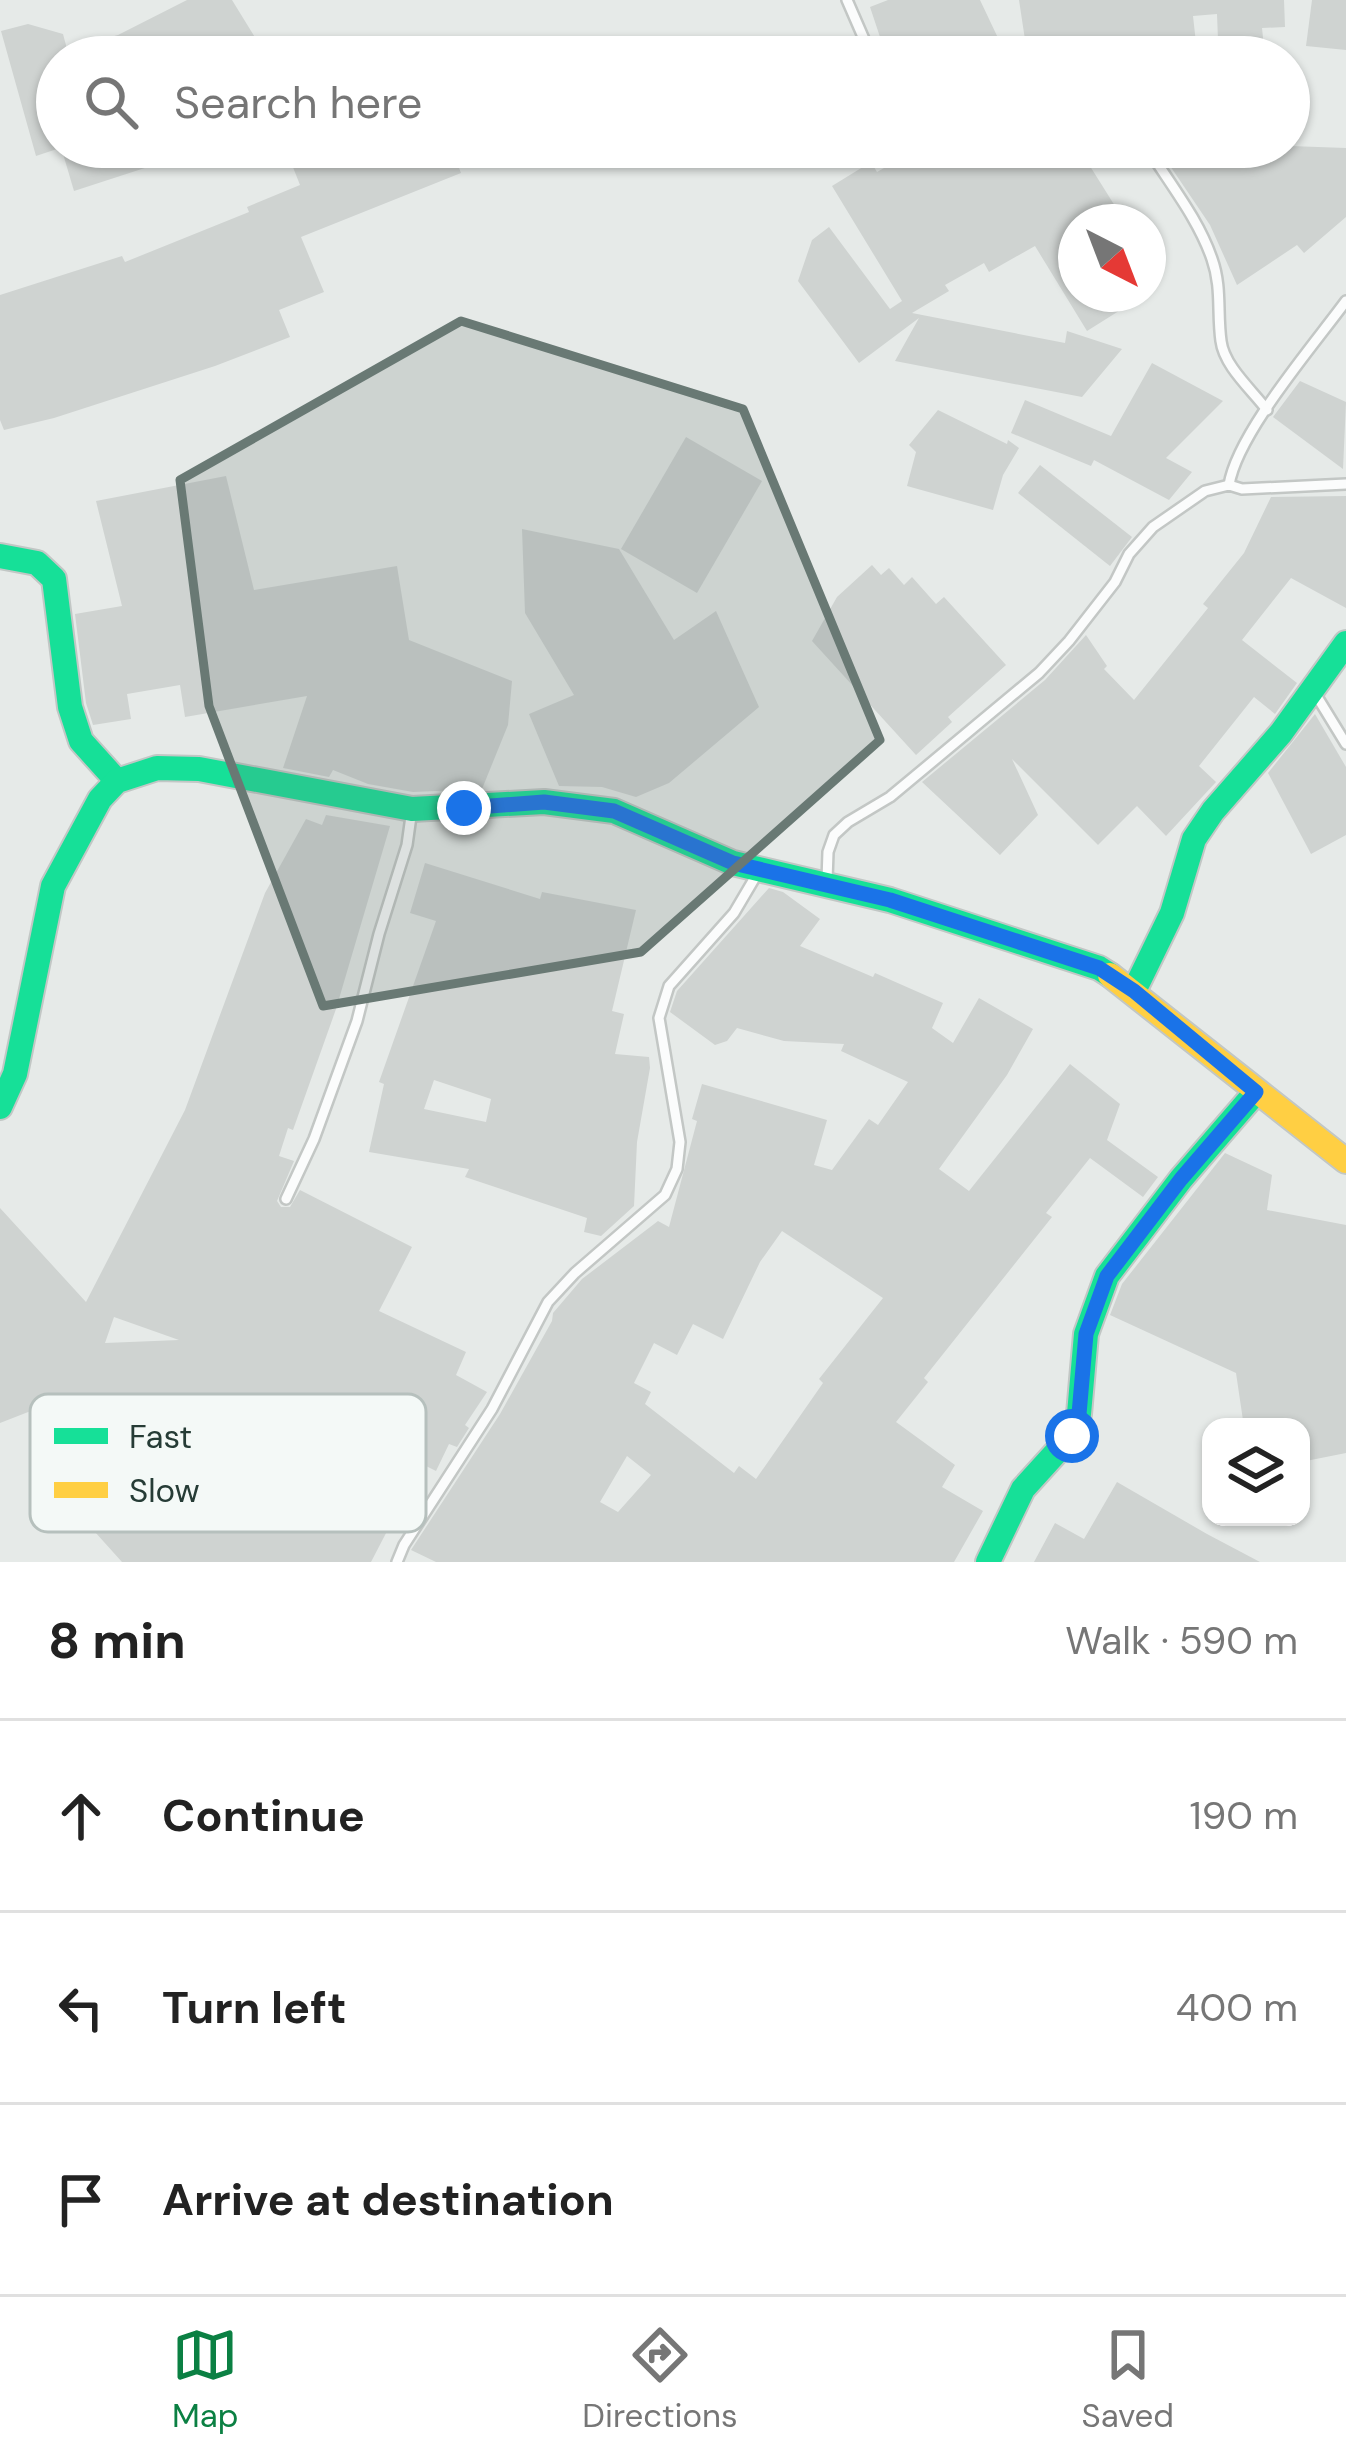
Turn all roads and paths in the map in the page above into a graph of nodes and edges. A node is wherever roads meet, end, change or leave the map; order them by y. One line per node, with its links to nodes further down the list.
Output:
1 (847, 0): 2 (lane)
2 (863, 36)
3 (1161, 168): 5 (lane)
4 (1346, 301): 5 (lane)
5 (1267, 410): 7 (lane)
6 (1346, 484): 7 (lane)
7 (1228, 485): 15 (lane)
8 (0, 556): 12 (street)
9 (1346, 643): 10 (street)
10 (1313, 690): 11 (lane); 16 (street)
11 (1346, 744)
12 (117, 781): 13 (street); 18 (street)
13 (412, 809): 14 (street); 20 (lane)
14 (760, 869): 15 (street); 21 (lane)
15 (827, 886): 16 (street)
16 (1134, 991): 17 (street)
17 (1256, 1092): 19 (street); 24 (street)
18 (0, 1107)
19 (1346, 1161)
20 (286, 1199)
21 (426, 1511)
22 (412, 1532): 23 (lane)
23 (397, 1562)
24 (988, 1562)

